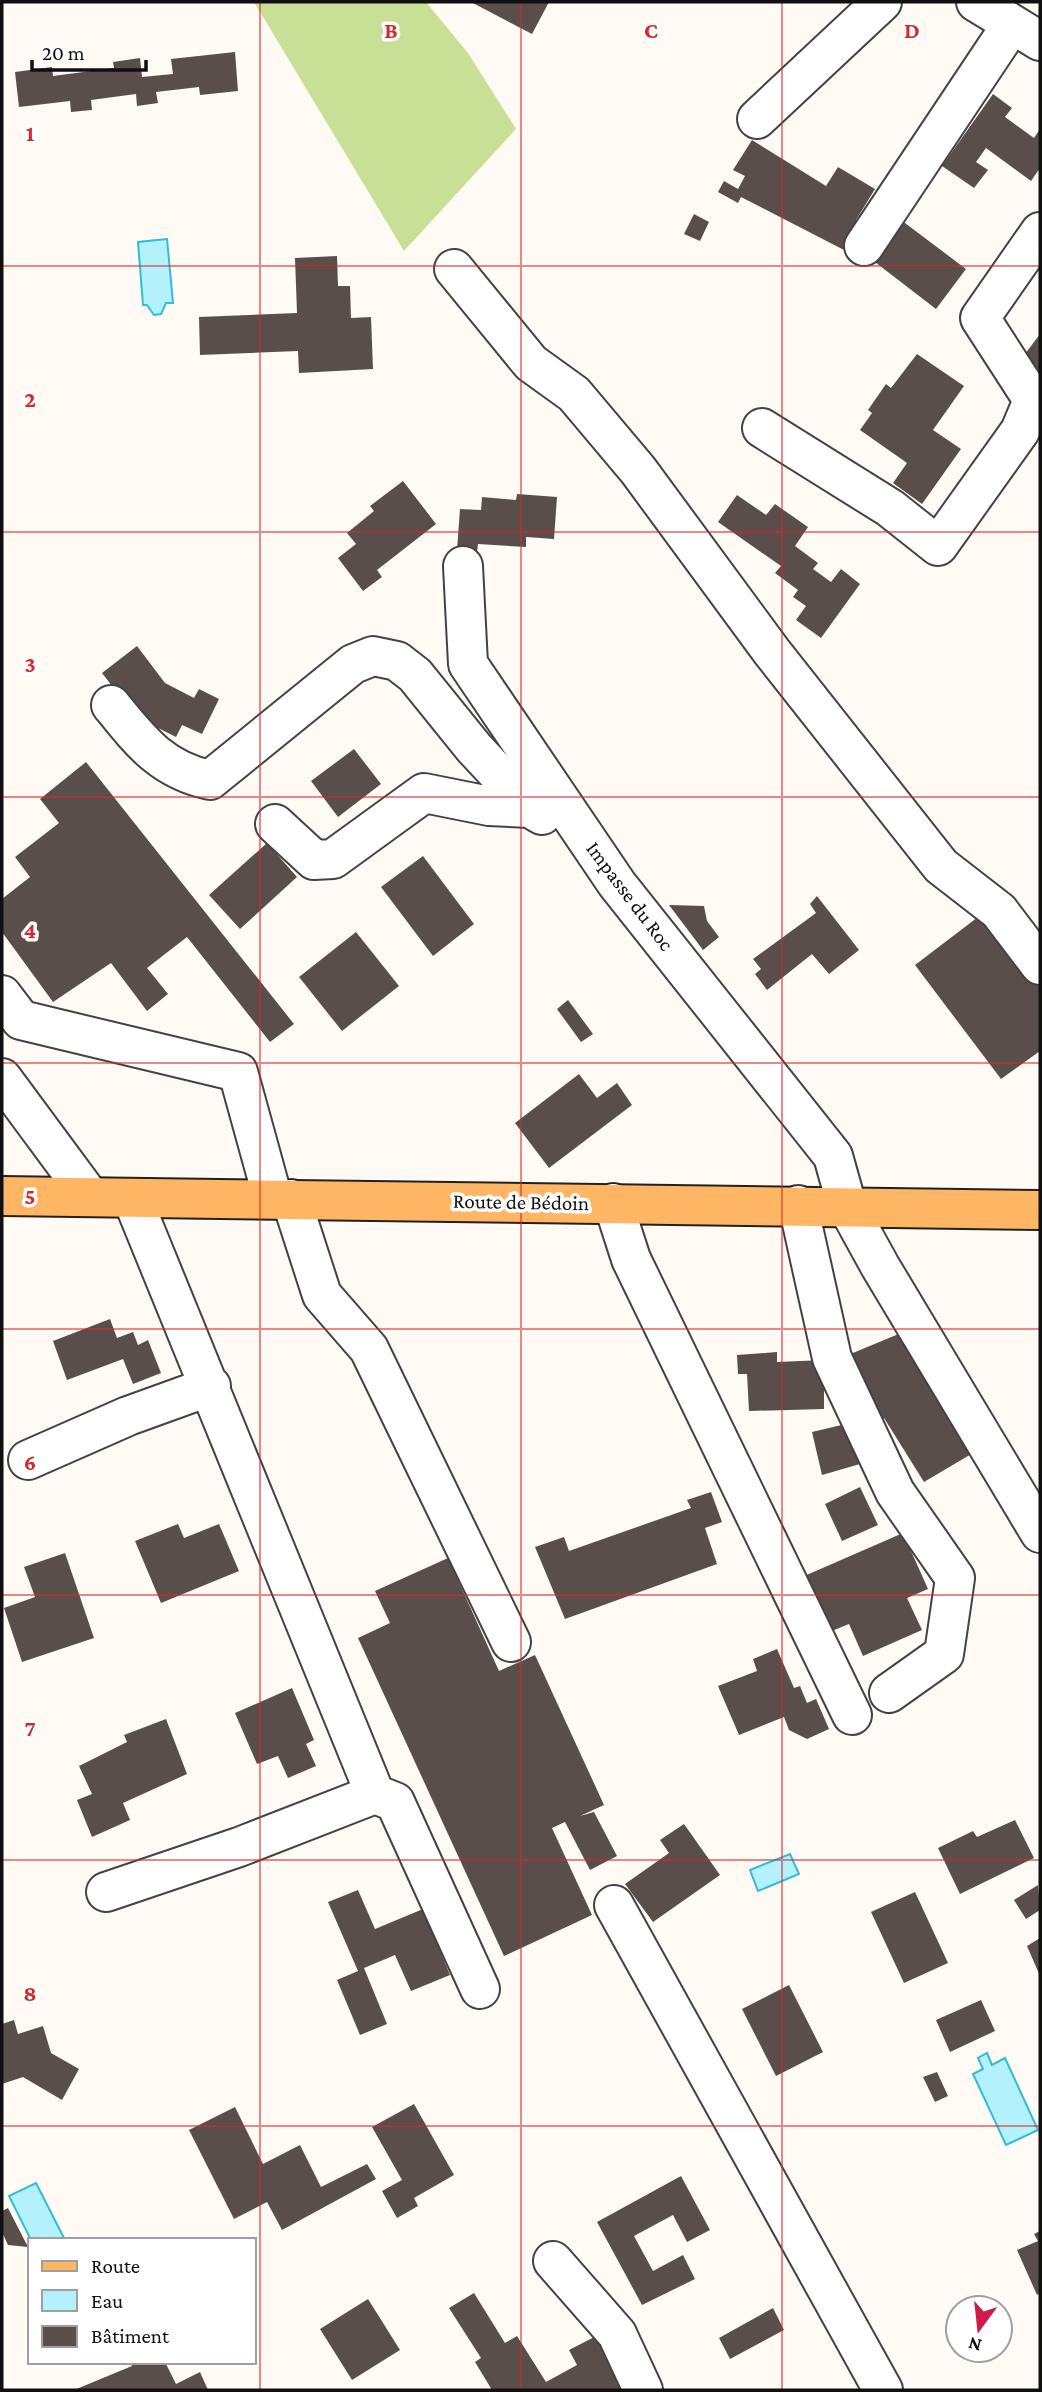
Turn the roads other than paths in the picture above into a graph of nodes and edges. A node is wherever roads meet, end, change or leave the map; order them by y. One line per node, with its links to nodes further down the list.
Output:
1 (882, 2): 4 (street)
2 (976, 2): 3 (street)
3 (1026, 33): 6 (street)
4 (757, 119)
5 (1040, 232): 8 (street)
6 (864, 246)
7 (454, 269): 14 (street)
8 (762, 428)
9 (463, 566): 13 (street, Impasse du Roc)
10 (111, 705): 11 (street)
11 (530, 808): 12 (street); 13 (street)
12 (275, 824)
13 (587, 840): 23 (street, Impasse du Roc)
14 (1040, 965)
15 (2, 995): 20 (street)
16 (2, 1079): 18 (street)
17 (2, 1196): 18 (main road, Route de Bédoin)
18 (90, 1197): 19 (main road, Route de Bédoin)
19 (132, 1198): 20 (main road, Route de Bédoin); 25 (street)
20 (282, 1199): 21 (main road, Route de Bédoin); 28 (street)
21 (612, 1203): 22 (main road, Route de Bédoin); 30 (street)
22 (798, 1205): 23 (main road, Route de Bédoin); 29 (street)
23 (847, 1206): 24 (main road, Route de Bédoin); 27 (street, Impasse du Roc)
24 (1040, 1210)
25 (211, 1386): 26 (street); 31 (street)
26 (28, 1460)
27 (1040, 1532)
28 (511, 1642)
29 (889, 1693)
30 (852, 1715)
31 (375, 1794): 32 (street); 34 (street)
32 (106, 1892)
33 (614, 1905): 37 (street)
34 (480, 1989)
35 (553, 2261): 36 (street)
36 (643, 2390)
37 (883, 2390)

